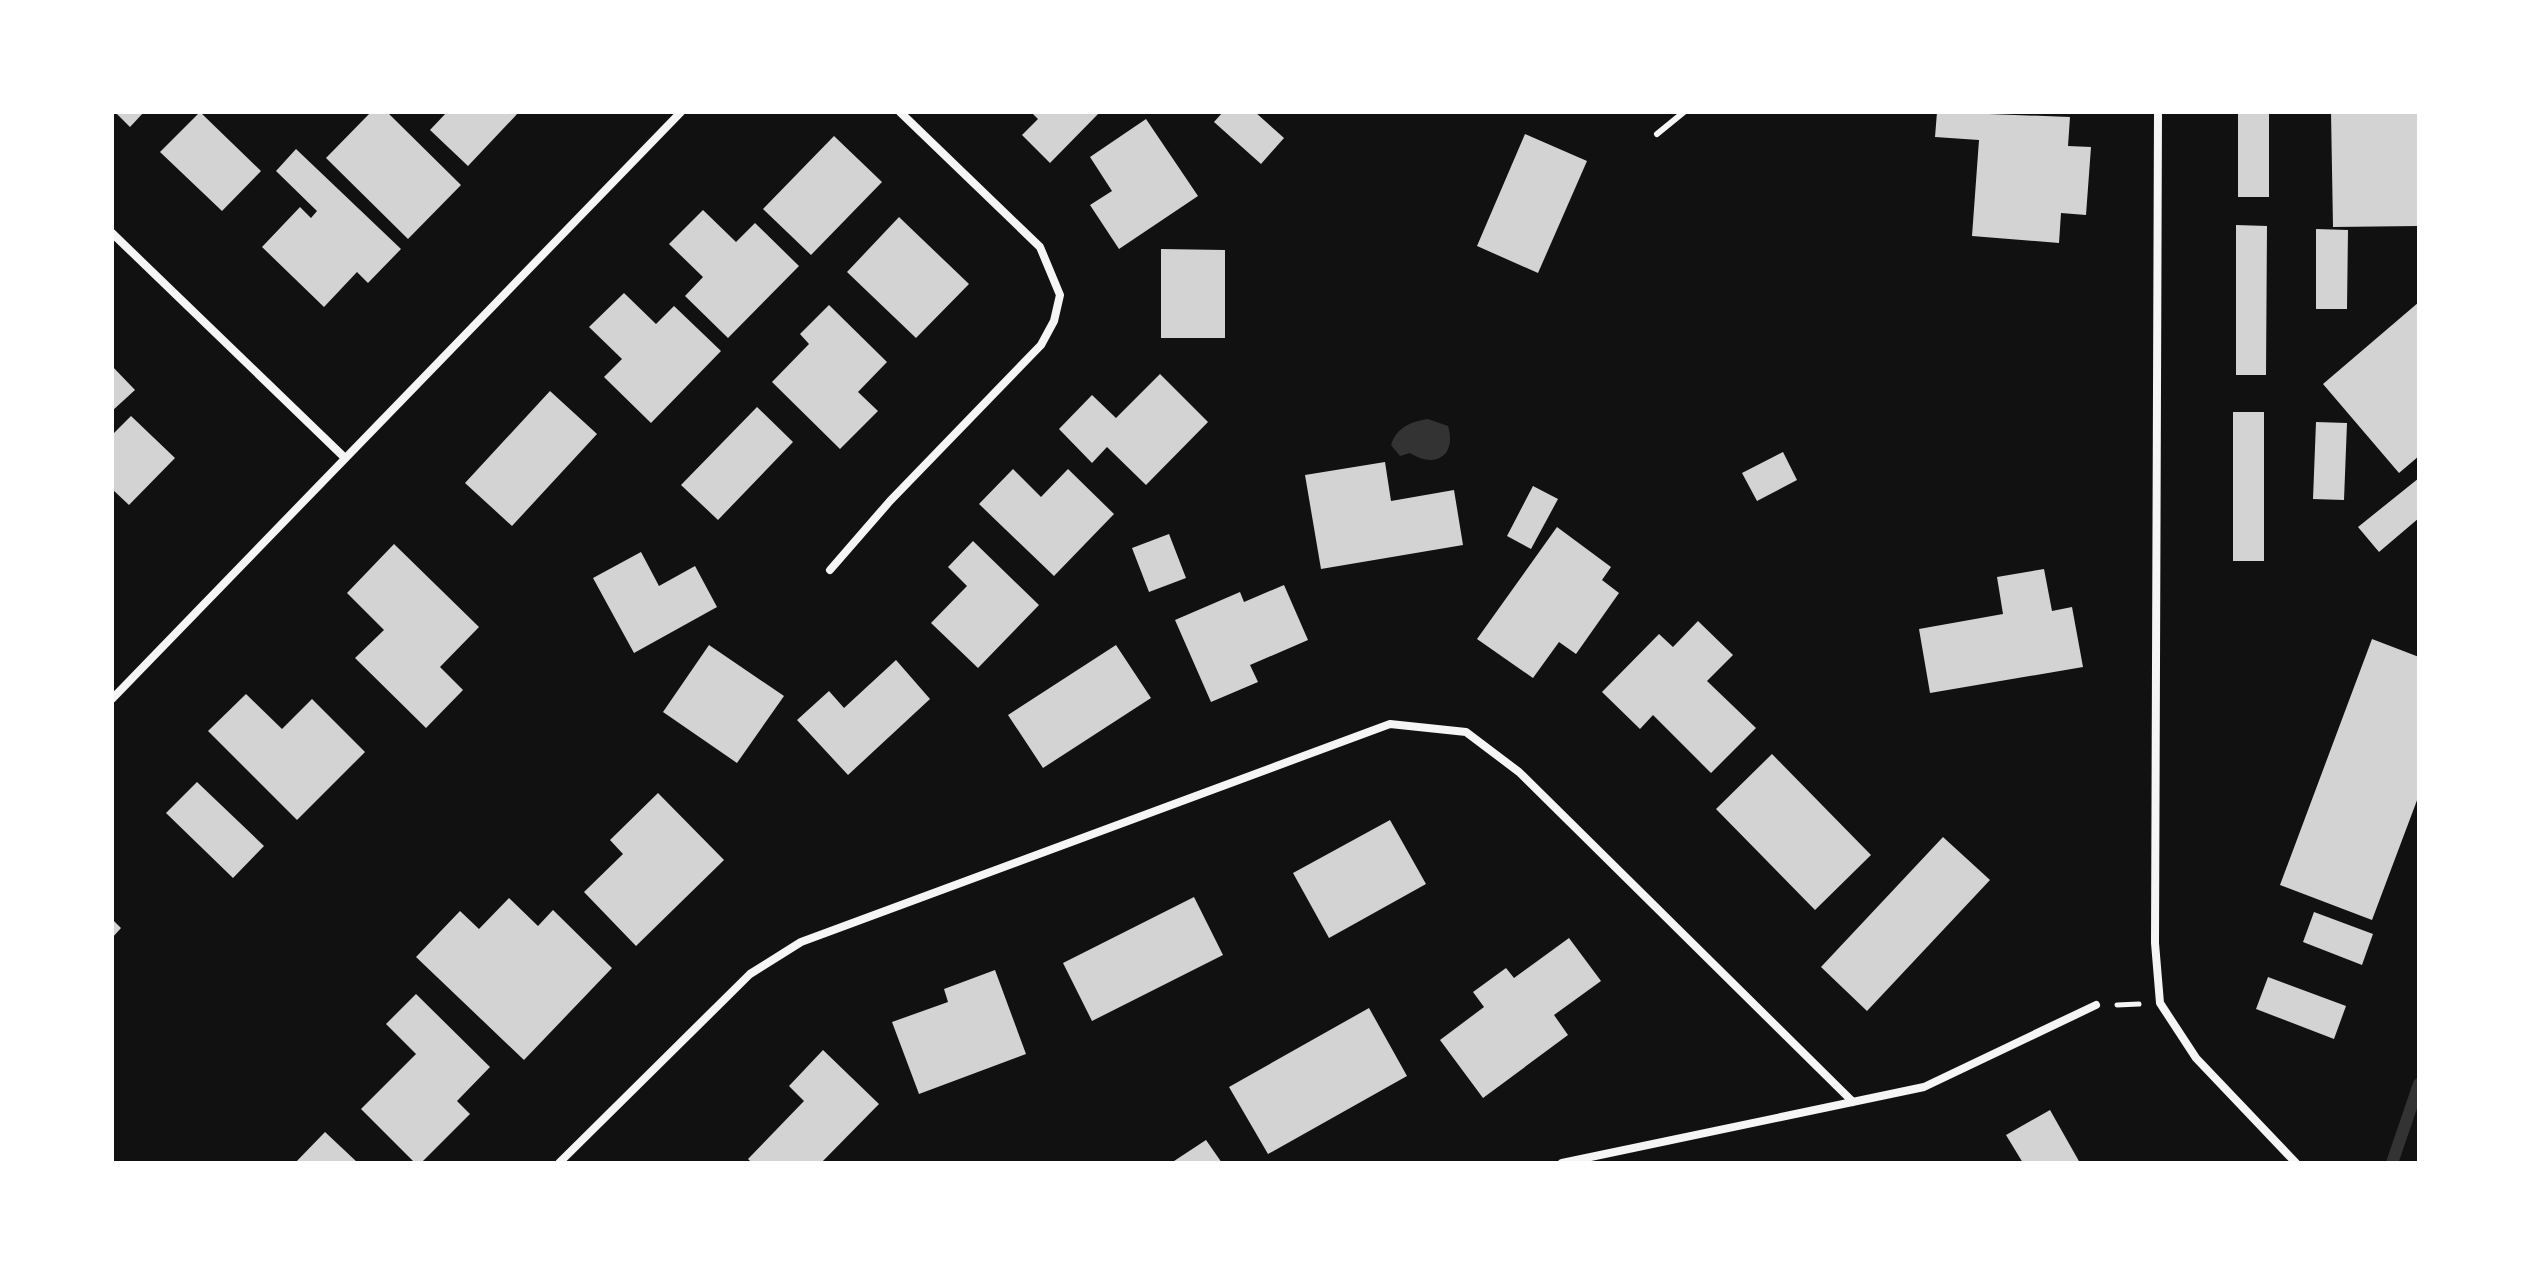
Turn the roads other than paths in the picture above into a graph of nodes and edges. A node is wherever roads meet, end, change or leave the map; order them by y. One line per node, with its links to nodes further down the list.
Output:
1 (681, 112): 7 (street)
2 (900, 112): 8 (street)
3 (1684, 112): 5 (lane)
4 (2158, 112): 14 (street)
5 (1657, 134)
6 (112, 233): 7 (street)
7 (345, 458): 9 (street)
8 (830, 570)
9 (112, 699)
10 (2096, 1005): 11 (street)
11 (1853, 1102): 12 (street); 13 (street)
12 (559, 1163)
13 (1562, 1163)
14 (2296, 1163)

